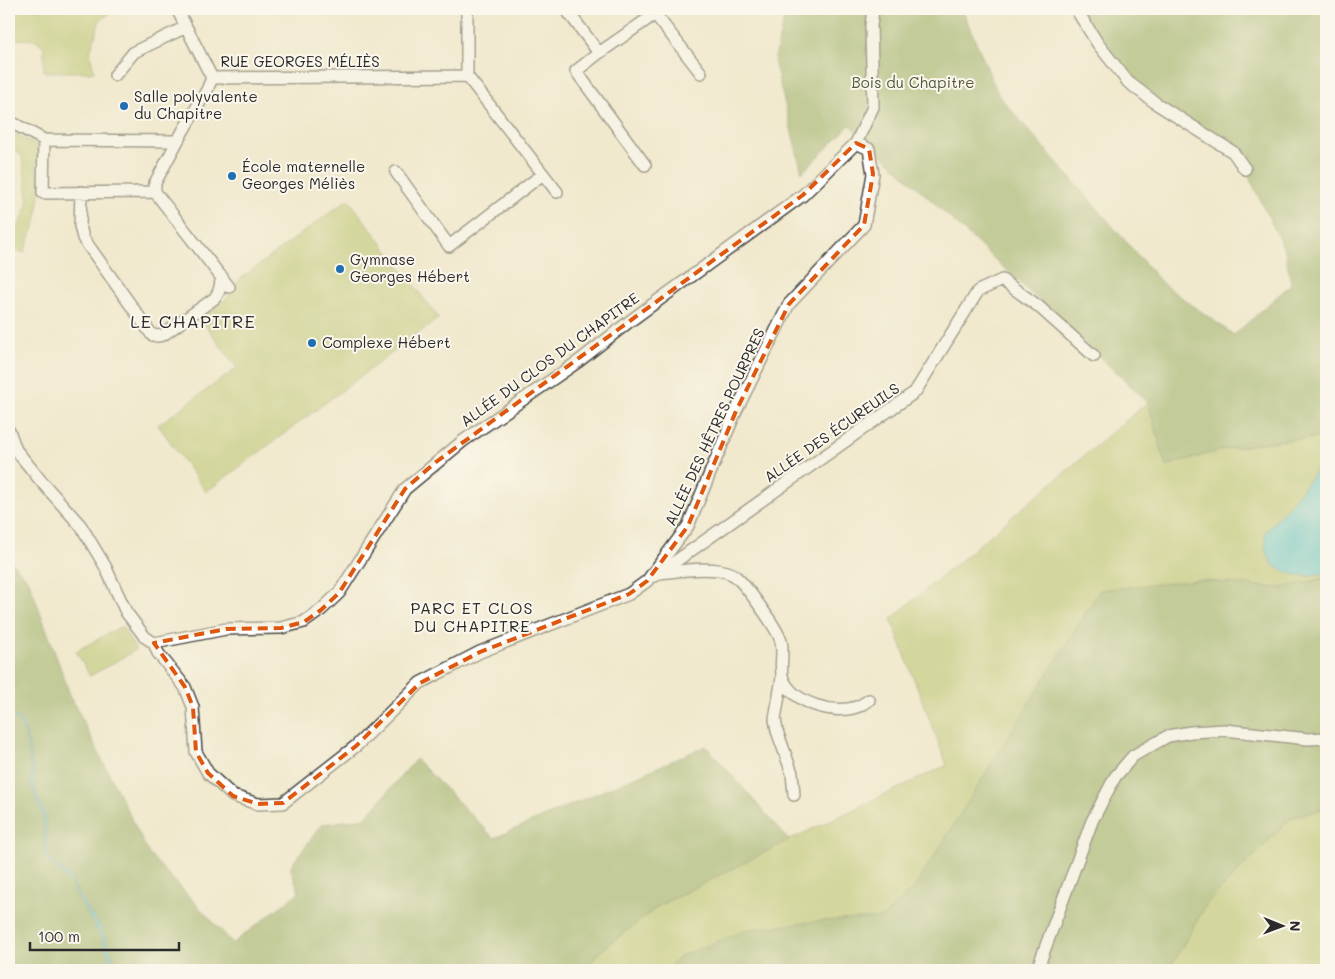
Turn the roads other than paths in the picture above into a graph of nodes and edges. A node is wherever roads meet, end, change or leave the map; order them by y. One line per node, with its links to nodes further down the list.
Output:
1 (177, 9): 6 (street, RUE GEORGES MÉLIÈS)
2 (467, 9): 10 (street)
3 (566, 9): 7 (street)
4 (873, 9): 15 (street, ALLÉE DU CLOS DU CHAPITRE)
5 (1076, 9): 17 (street)
6 (186, 27): 9 (street); 11 (street, RUE GEORGES MÉLIÈS)
7 (598, 53): 8 (street); 16 (street)
8 (701, 73)
9 (116, 75)
10 (467, 76): 11 (street, RUE GEORGES MÉLIÈS); 19 (street)
11 (212, 78): 14 (street)
12 (9, 120): 13 (street)
13 (44, 140): 14 (street); 20 (street)
14 (178, 141): 21 (street)
15 (856, 143): 26 (street, ALLÉE DES HÊTRES POURPRES); 27 (street, ALLÉE DU CLOS DU CHAPITRE)
16 (645, 165)
17 (1245, 169)
18 (396, 172): 19 (street)
19 (543, 174): 22 (street)
20 (81, 192): 21 (street); 21 (street)
21 (155, 192)
22 (557, 192)
23 (1094, 356): 25 (street, ALLÉE DES ÉCUREUILS)
24 (9, 431): 27 (street, ALLÉE DES HÊTRES POURPRES)
25 (658, 574): 26 (street, ALLÉE DES ÉCUREUILS); 28 (street)
26 (647, 581): 27 (street, ALLÉE DES HÊTRES POURPRES)
27 (154, 642)
28 (782, 678): 29 (street); 31 (street)
29 (869, 700)
30 (1326, 738): 32 (street)
31 (794, 796)
32 (1037, 970)

